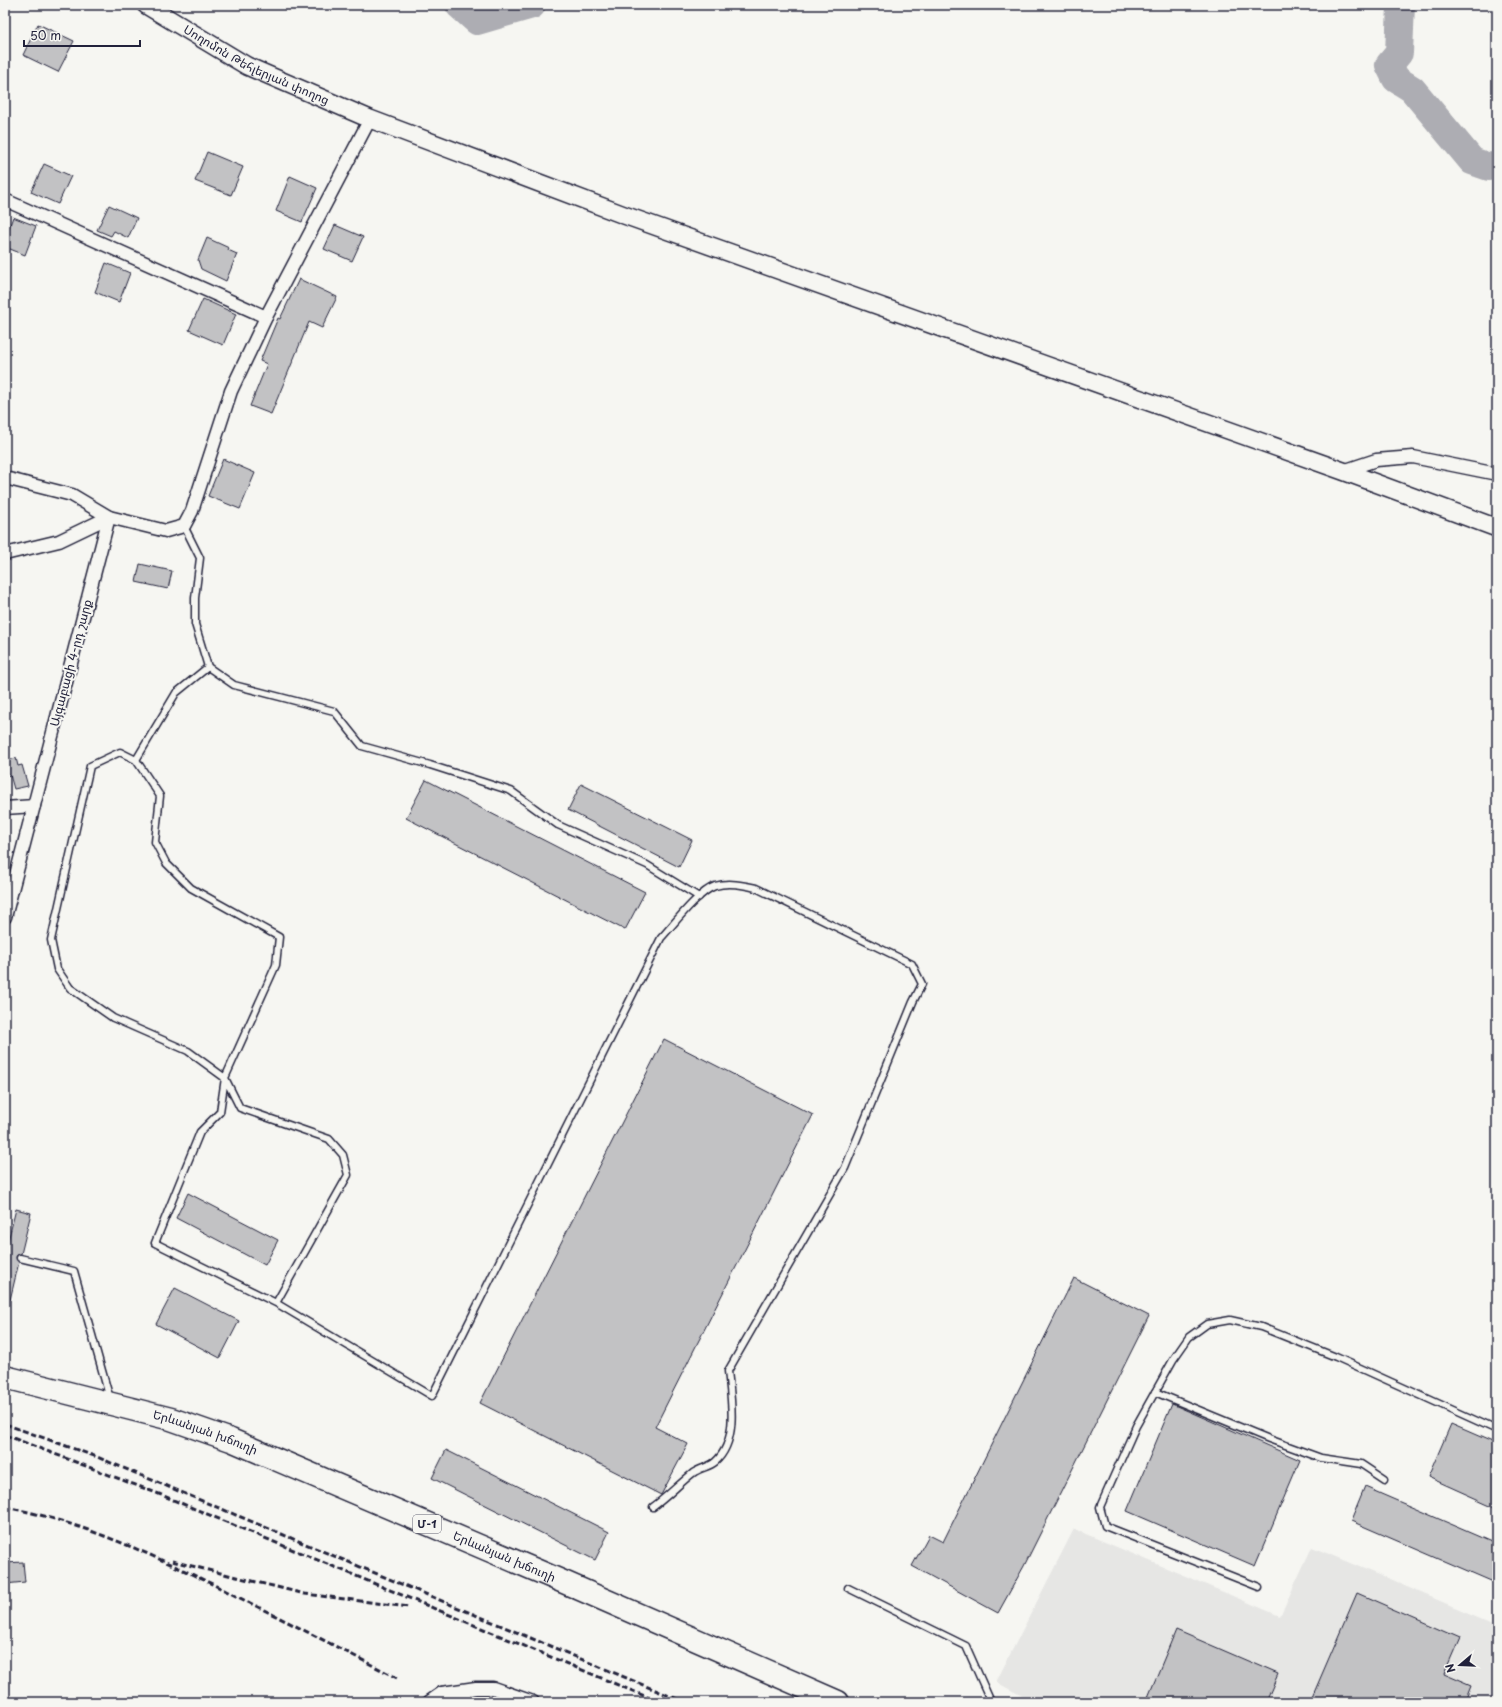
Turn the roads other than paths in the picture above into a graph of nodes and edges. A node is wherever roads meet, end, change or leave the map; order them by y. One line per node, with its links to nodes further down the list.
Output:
1 (146, 5): 2 (street, Սողոմոն Թեհլերյան փողոց)
2 (370, 119): 4 (street); 5 (street, Սողոմոն Թեհլերյան փողոց)
3 (5, 200): 4 (street)
4 (266, 317): 9 (street)
5 (1343, 471): 6 (street); 10 (street, Սողոմոն Թեհլերյան փողոց)
6 (1497, 474)
7 (5, 478): 8 (street)
8 (109, 517): 9 (street); 11 (street); 14 (street, Այգաբացի 4-րդ շարք)
9 (184, 526): 12 (lane)
10 (1497, 528)
11 (5, 554)
12 (208, 667): 13 (lane); 16 (lane)
13 (136, 760): 18 (lane); 18 (lane)
14 (34, 806): 15 (street); 17 (street, Այգաբացի 4-րդ շարք)
15 (5, 808)
16 (699, 897): 20 (lane); 26 (lane)
17 (5, 917)
18 (225, 1078): 20 (lane); 20 (lane)
19 (20, 1258): 23 (lane)
20 (276, 1303)
21 (5, 1377): 23 (highway, Երևանյան խճուղի / Մ-1)
22 (1155, 1392): 24 (lane); 25 (lane); 27 (lane)
23 (112, 1404): 33 (highway, Երևանյան խճուղի / Մ-1)
24 (1497, 1430)
25 (1384, 1480)
26 (653, 1507)
27 (1259, 1587)
28 (848, 1588): 34 (lane)
29 (442, 1693): 30 (street); 31 (street); 32 (street)
30 (430, 1702)
31 (472, 1702)
32 (533, 1702)
33 (838, 1702)
34 (990, 1702)

